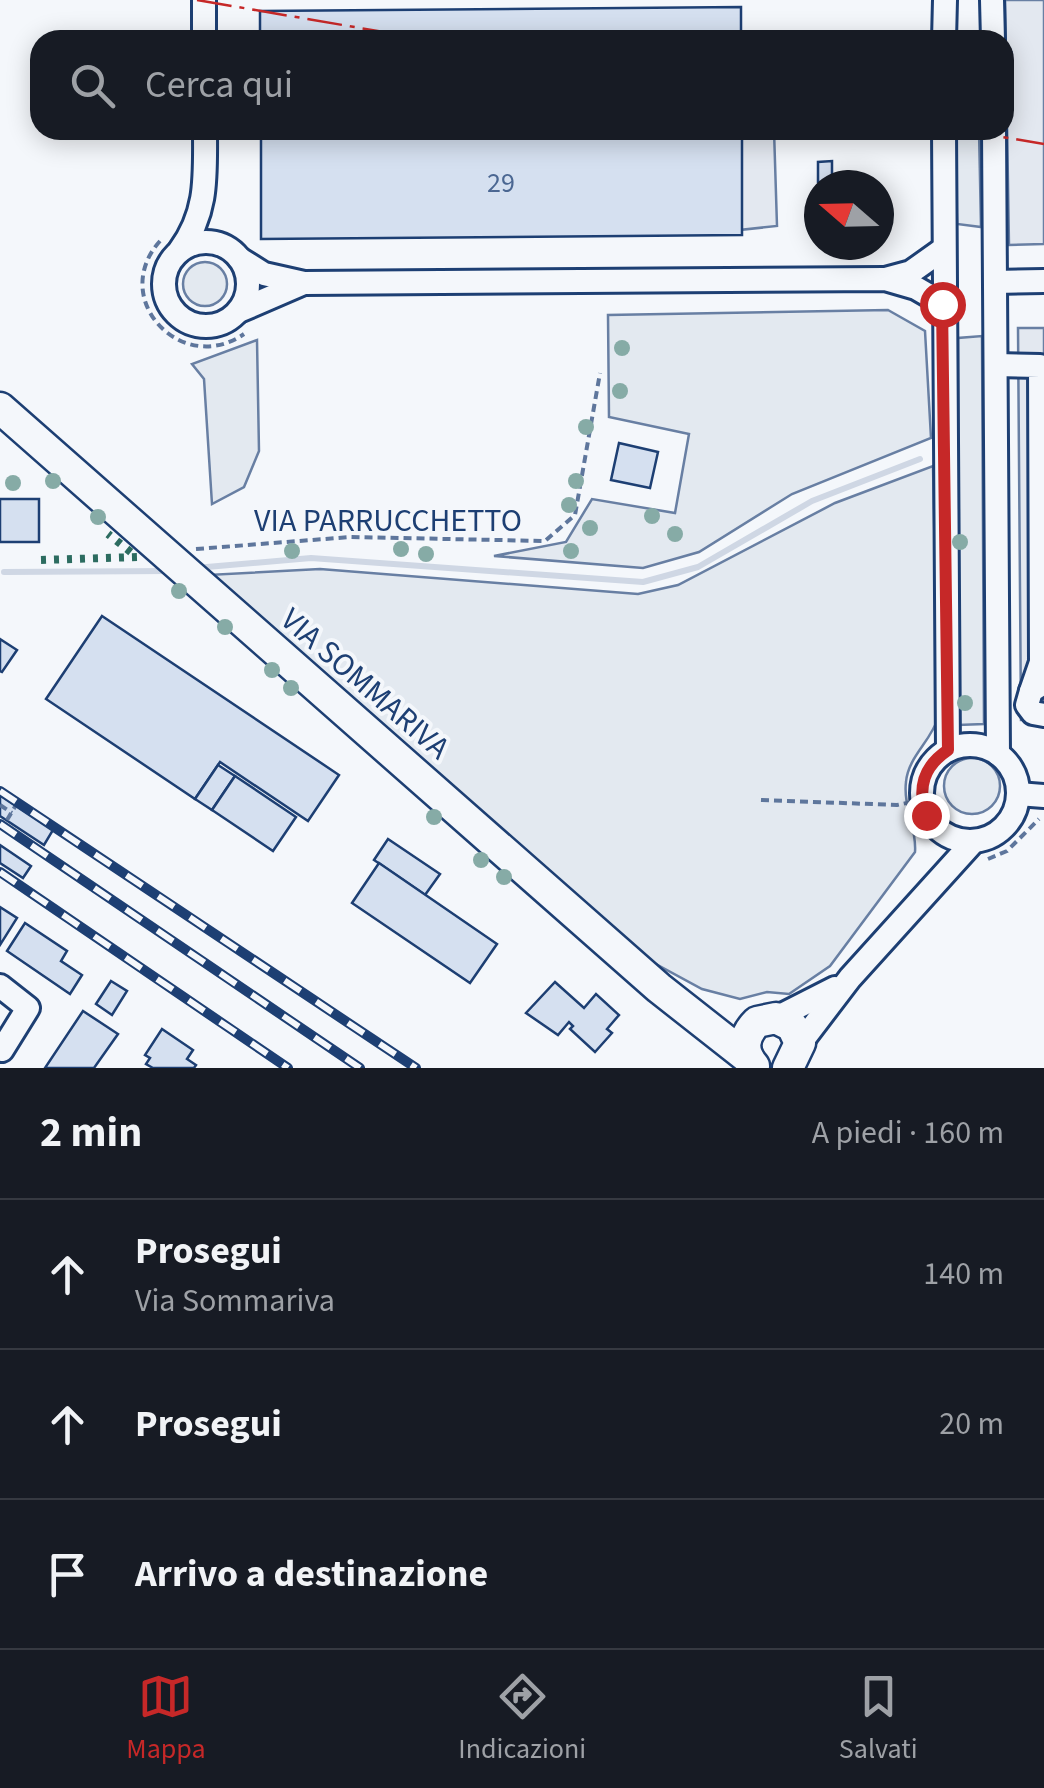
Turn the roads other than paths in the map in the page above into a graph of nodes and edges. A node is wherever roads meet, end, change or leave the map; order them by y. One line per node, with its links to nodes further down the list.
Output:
1 (204, 0): 4 (street)
2 (946, 0): 5 (street)
3 (992, 0): 6 (street)
4 (204, 30)
5 (944, 30)
6 (993, 30)
7 (205, 140): 10 (street)
8 (944, 140): 11 (street)
9 (994, 140): 16 (street)
10 (205, 199): 12 (street); 13 (street)
11 (942, 250): 14 (street); 18 (street)
12 (178, 252): 13 (street); 19 (street)
13 (236, 254): 17 (street); 19 (street)
14 (885, 279): 17 (street); 18 (street)
15 (1044, 281): 16 (street)
16 (995, 282): 20 (street)
17 (304, 283): 19 (street)
18 (942, 304): 24 (street)
19 (239, 311)
20 (996, 365): 22 (street); 25 (street)
21 (0, 408): 33 (main road, VIA SOMMARIVA)
22 (1040, 678): 23 (street)
23 (1044, 716)
24 (948, 750): 25 (street); 28 (street)
25 (998, 754): 26 (street)
26 (1018, 794): 27 (street); 29 (street)
27 (1044, 796)
28 (934, 827): 29 (street); 30 (street)
29 (973, 842): 30 (street)
30 (934, 884): 31 (street)
31 (850, 978): 34 (street); 36 (street)
32 (0, 986): 35 (street)
33 (686, 1009): 34 (main road); 37 (main road, VIA SOMMARIVA)
34 (767, 1020): 36 (main road); 37 (main road, VIA SOMMARIVA)
35 (3, 1056)
36 (794, 1061)
37 (752, 1063)

